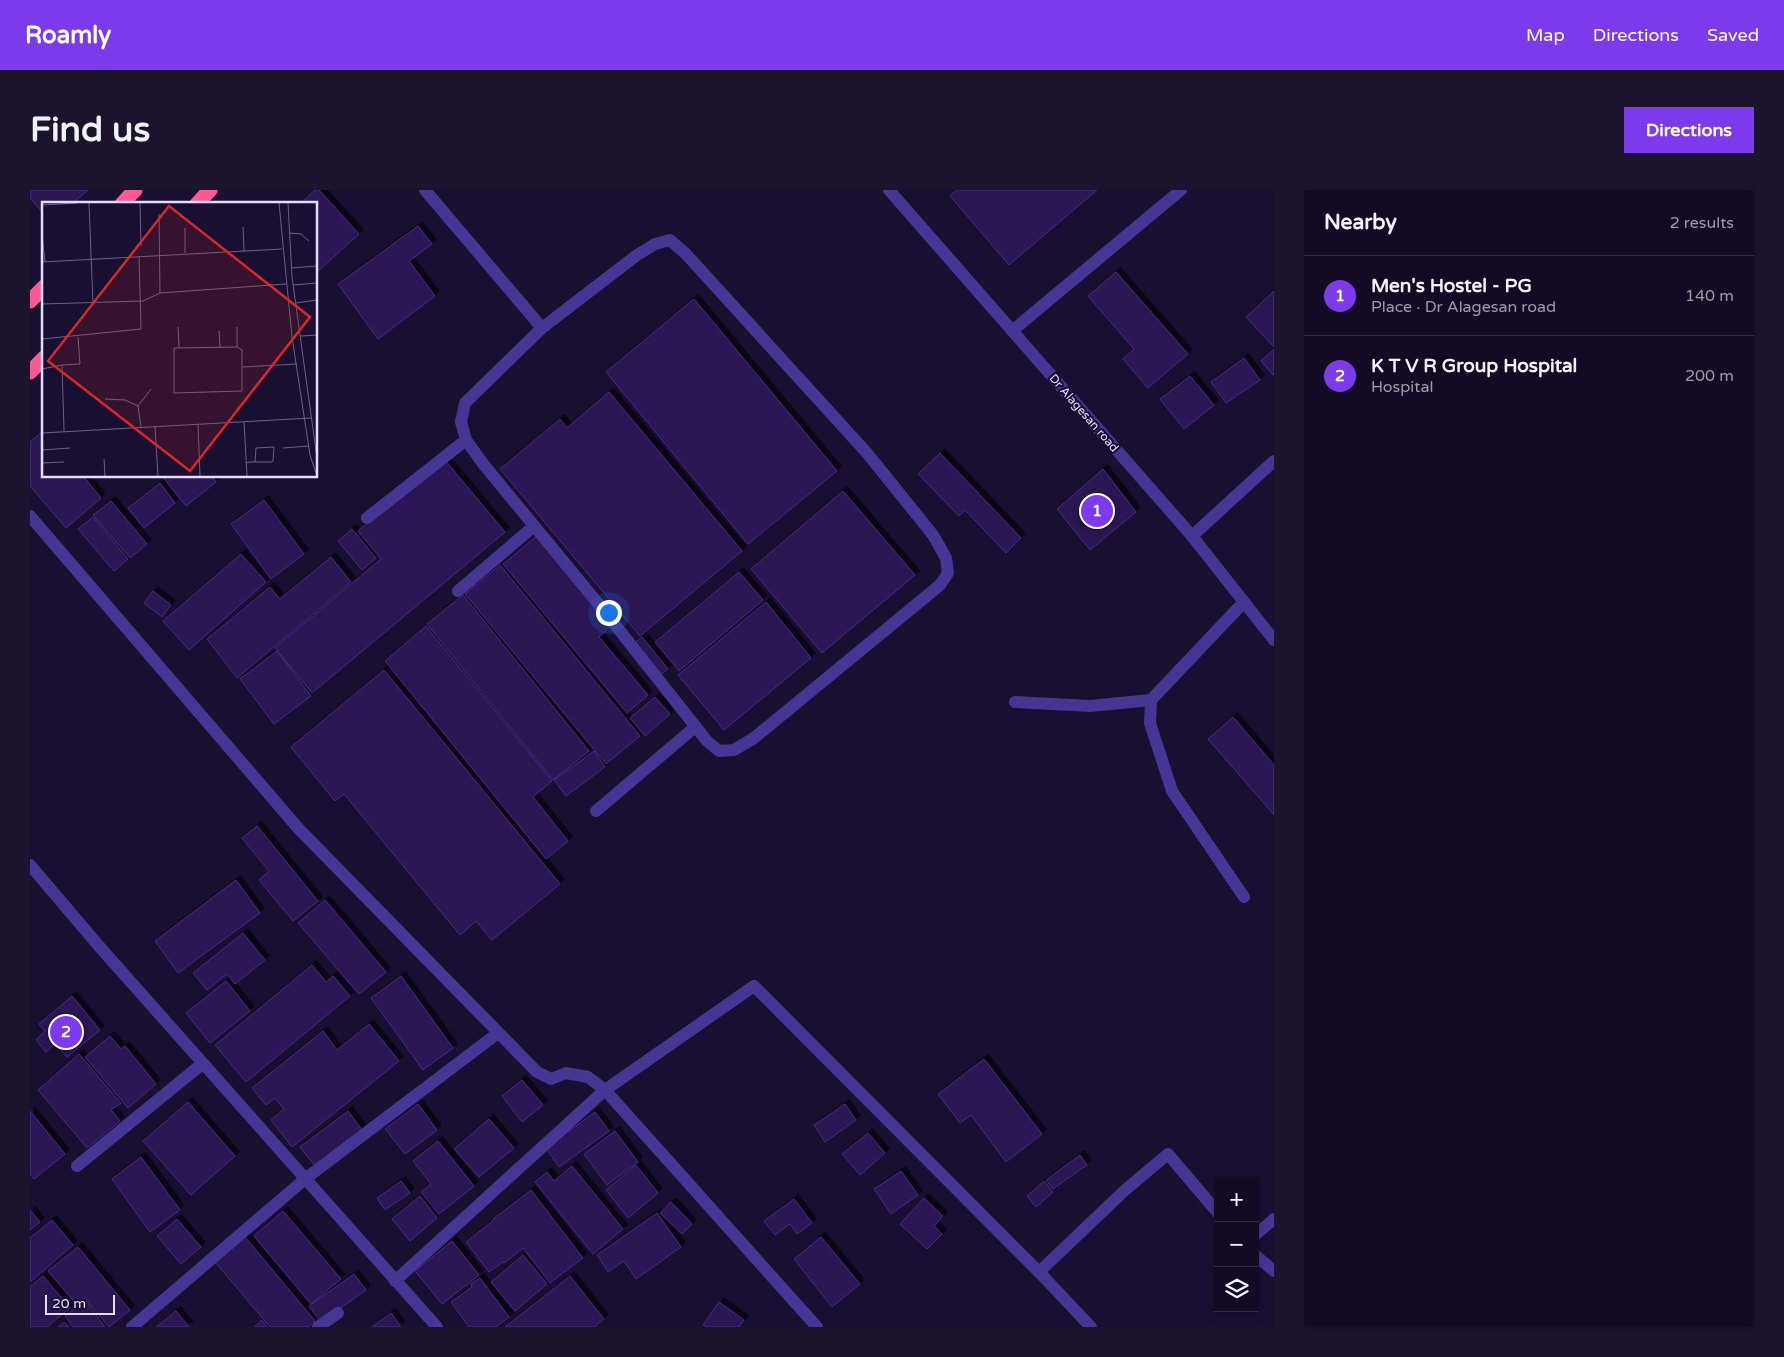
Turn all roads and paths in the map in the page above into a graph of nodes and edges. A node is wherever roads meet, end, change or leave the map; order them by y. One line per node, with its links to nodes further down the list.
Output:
1 (135, 190): 6 (highway)
2 (210, 190): 7 (highway)
3 (424, 190): 10 (street)
4 (889, 190): 11 (street, Dr Alagesan road)
5 (1181, 190): 11 (street)
6 (124, 202)
7 (199, 202)
8 (42, 289): 9 (highway)
9 (30, 301)
10 (542, 328): 14 (street); 25 (street)
11 (1012, 330): 19 (street, Dr Alagesan road)
12 (42, 360): 13 (highway)
13 (30, 372)
14 (466, 440): 17 (street); 18 (street)
15 (1274, 461): 19 (street)
16 (30, 516): 29 (street)
17 (367, 518)
18 (534, 526): 20 (street); 25 (street)
19 (1192, 536): 21 (street, Dr Alagesan road)
20 (458, 591)
21 (1244, 602): 22 (street, Dr Alagesan road); 23 (street)
22 (1274, 640)
23 (1151, 700): 24 (street); 28 (street)
24 (1015, 702)
25 (695, 727): 26 (street)
26 (596, 811)
27 (30, 865): 30 (street)
28 (1244, 897)
29 (498, 1033): 31 (street); 33 (street)
30 (202, 1064): 32 (street); 33 (street)
31 (605, 1090): 39 (street); 40 (street); 42 (street)
32 (76, 1166)
33 (304, 1179): 40 (street); 43 (street)
34 (1214, 1208): 39 (street)
35 (1274, 1219): 36 (street)
36 (1259, 1232)
37 (1259, 1258): 38 (street)
38 (1274, 1271)
39 (1039, 1272): 46 (street)
40 (395, 1281): 45 (street)
41 (338, 1314): 44 (street)
42 (814, 1326)
43 (132, 1327)
44 (318, 1327)
45 (437, 1327)
46 (1090, 1327)

